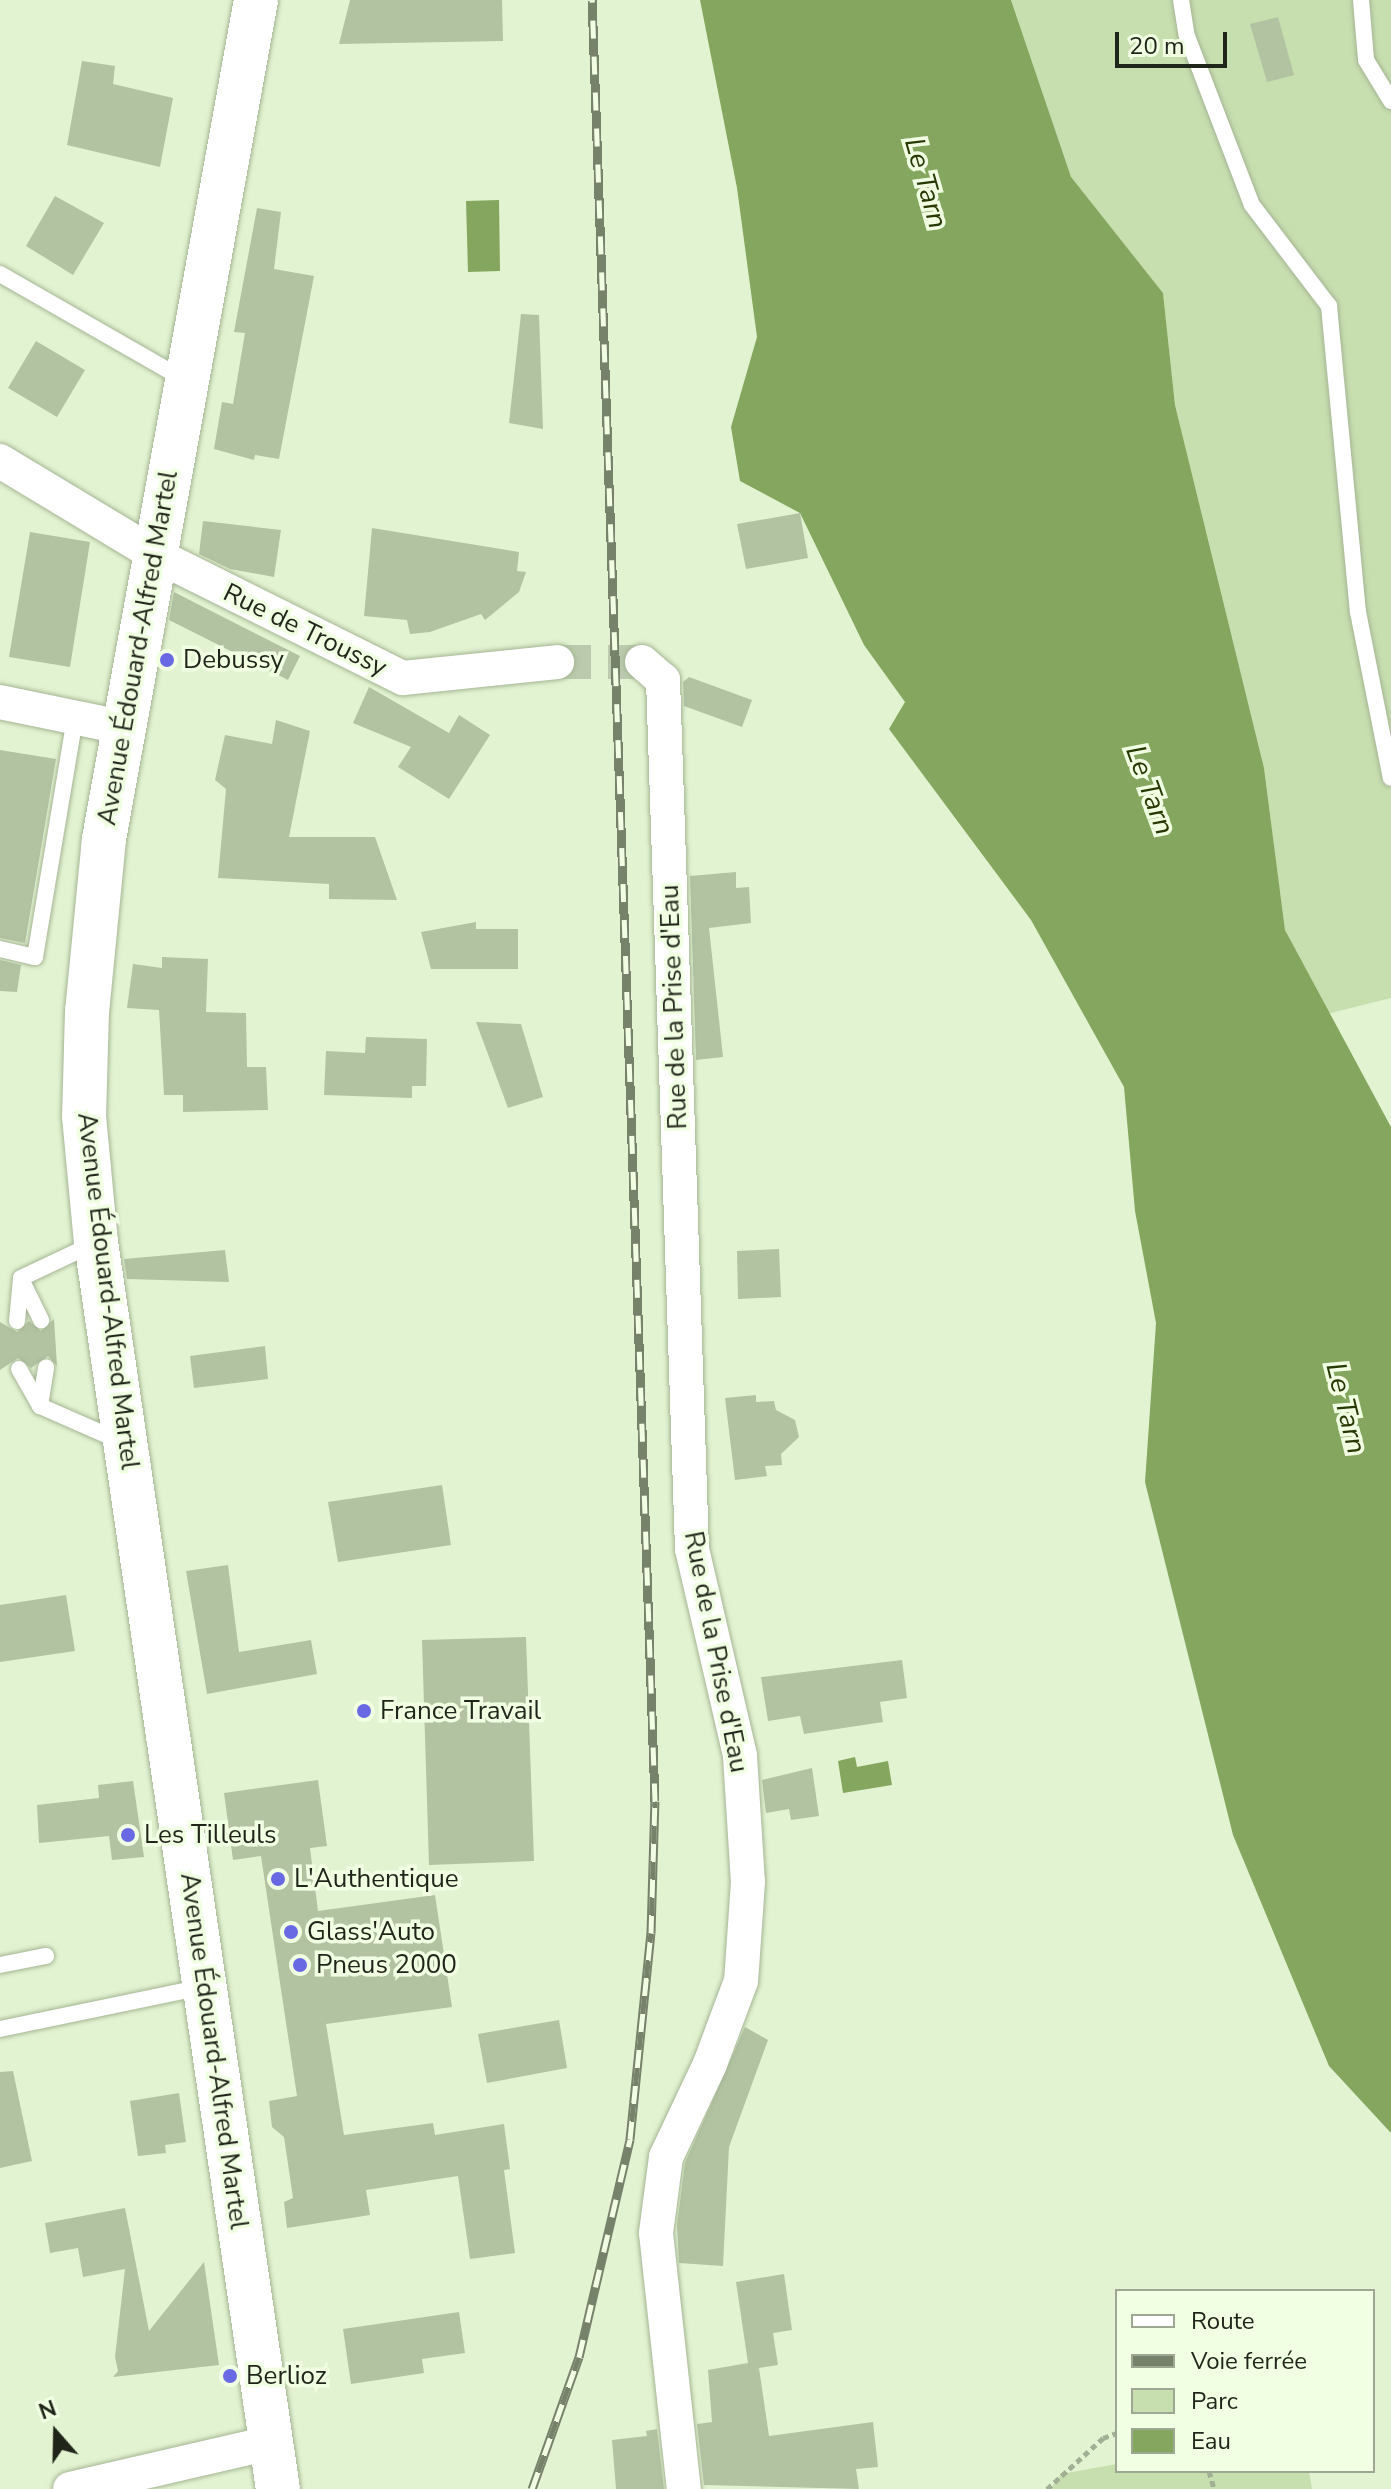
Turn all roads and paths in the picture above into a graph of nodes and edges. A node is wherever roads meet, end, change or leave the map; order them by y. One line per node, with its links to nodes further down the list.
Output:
1 (256, 0): 6 (main road, Avenue Édouard-Alfred Martel)
2 (1181, 0): 14 (lane)
3 (1361, 0): 4 (lane)
4 (1391, 101)
5 (0, 274): 6 (lane)
6 (185, 380): 8 (main road, Avenue Édouard-Alfred Martel)
7 (0, 461): 8 (street, Rue de Troussy)
8 (154, 554): 9 (street, Rue de Troussy); 13 (main road, Avenue Édouard-Alfred Martel)
9 (557, 662)
10 (642, 662): 32 (street, Rue de la Prise d'Eau)
11 (0, 702): 12 (street)
12 (75, 717): 13 (street); 15 (lane)
13 (122, 727): 16 (main road, Avenue Édouard-Alfred Martel)
14 (1391, 778)
15 (0, 949)
16 (96, 1242): 17 (lane); 23 (main road, Avenue Édouard-Alfred Martel)
17 (21, 1278): 18 (lane); 19 (lane)
18 (41, 1320)
19 (17, 1321)
20 (46, 1367): 22 (lane)
21 (19, 1369): 22 (lane)
22 (40, 1406): 23 (lane)
23 (126, 1443): 26 (main road, Avenue Édouard-Alfred Martel)
24 (46, 1956): 25 (lane)
25 (0, 1965)
26 (205, 1986): 27 (lane); 29 (main road, Avenue Édouard-Alfred Martel)
27 (0, 2029)
28 (1115, 2434): 33 (path)
29 (270, 2443): 30 (street); 31 (main road, Avenue Édouard-Alfred Martel)
30 (70, 2489)
31 (278, 2489)
32 (684, 2489)
33 (1047, 2489)

